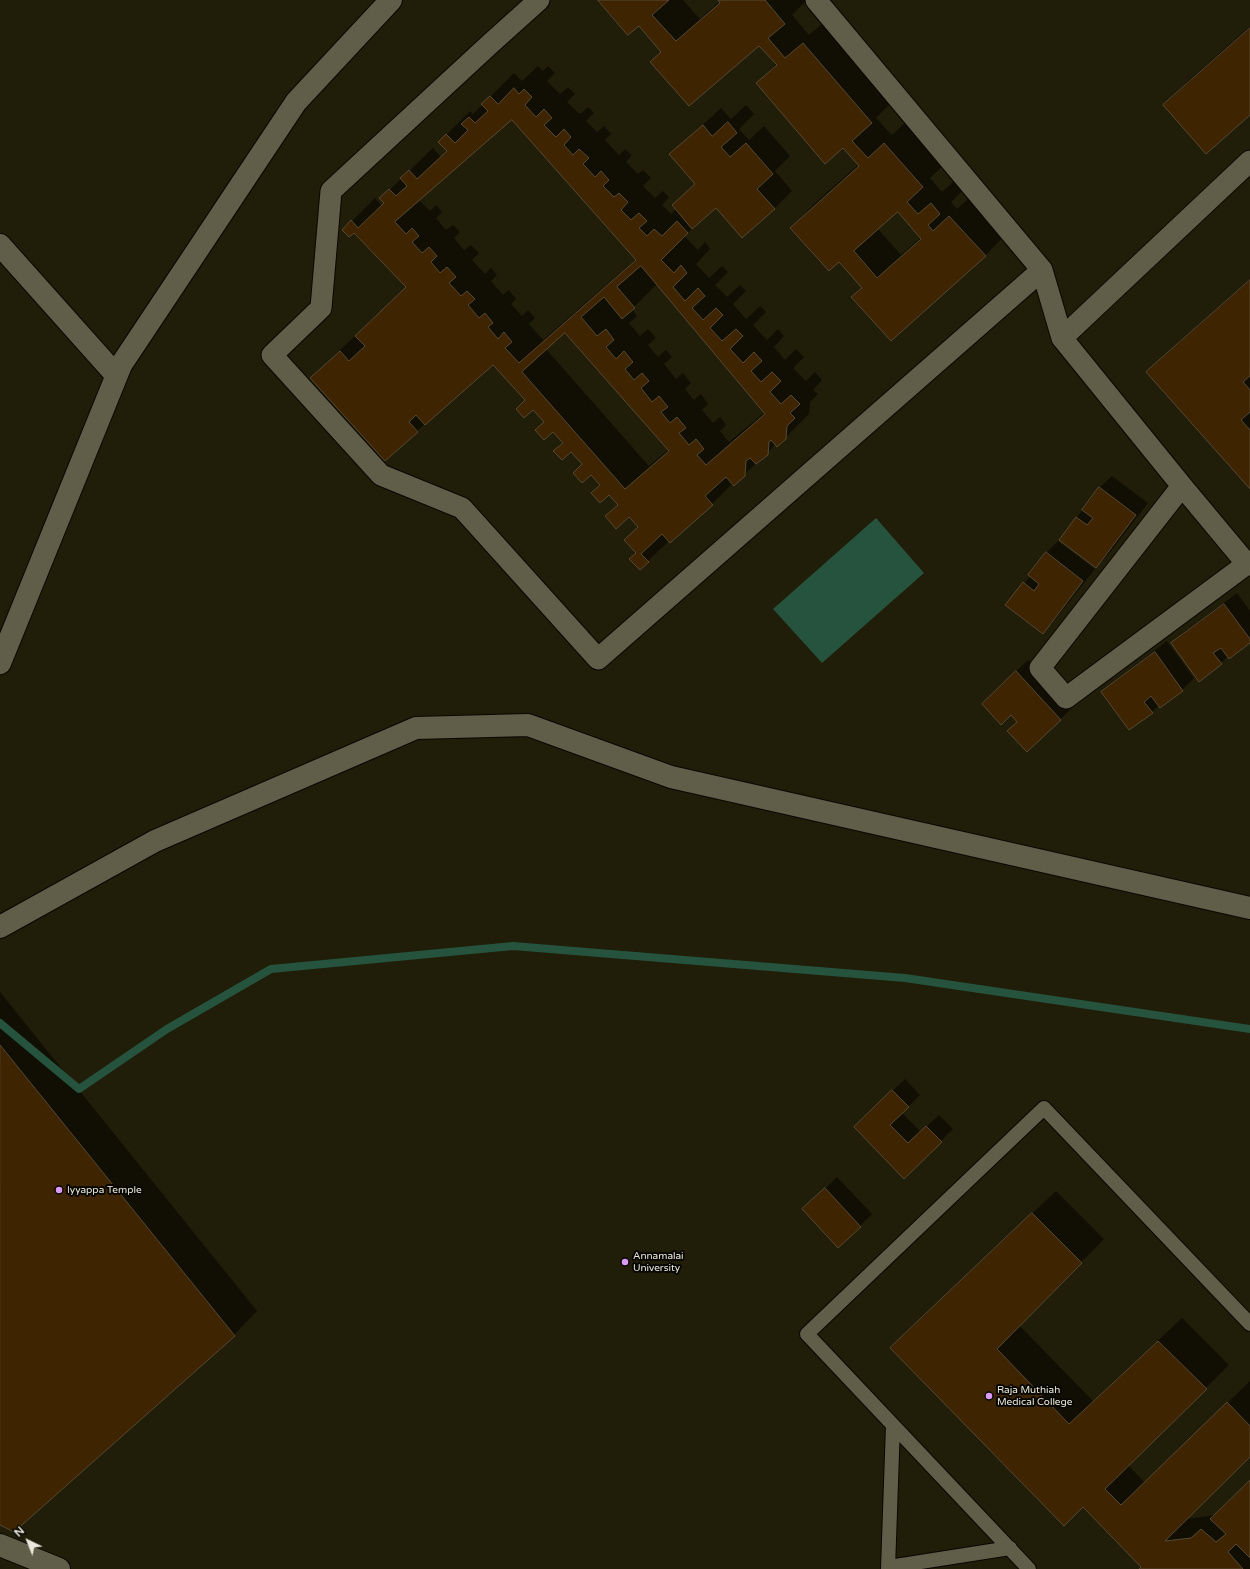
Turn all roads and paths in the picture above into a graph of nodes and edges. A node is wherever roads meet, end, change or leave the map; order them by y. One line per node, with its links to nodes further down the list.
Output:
1 (391, 0): 8 (street)
2 (539, 0): 6 (street)
3 (816, 0): 6 (street)
4 (1250, 161): 7 (street)
5 (0, 246): 8 (street)
6 (1042, 270): 7 (street)
7 (1062, 338): 9 (street)
8 (116, 375): 11 (street)
9 (1182, 486): 10 (street); 10 (street)
10 (1248, 564)
11 (0, 663)
12 (1250, 908): 13 (street)
13 (0, 926)
14 (1250, 1324): 15 (lane)
15 (893, 1425): 17 (lane); 18 (lane)
16 (0, 1545): 19 (street)
17 (1010, 1548): 18 (lane); 20 (lane)
18 (888, 1568)
19 (59, 1569)
20 (1030, 1569)

